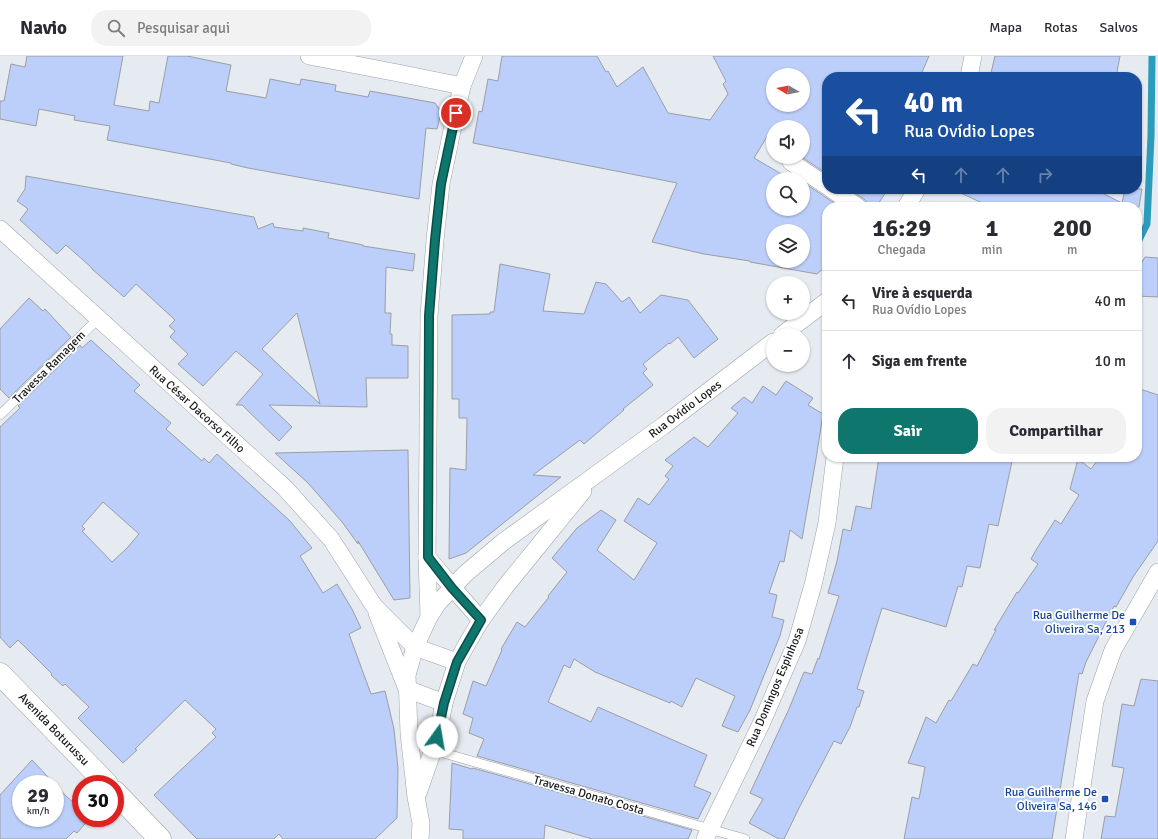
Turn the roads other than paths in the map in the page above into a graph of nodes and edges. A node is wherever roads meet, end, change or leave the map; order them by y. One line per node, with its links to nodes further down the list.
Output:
1 (309, 56): 5 (street)
2 (474, 56): 5 (street)
3 (973, 56): 4 (street)
4 (970, 72)
5 (462, 86): 18 (street)
6 (794, 164): 7 (street)
7 (822, 183)
8 (838, 194): 9 (street)
9 (850, 202)
10 (0, 229): 12 (street, Rua César Dacorso Filho)
11 (822, 305): 13 (street)
12 (98, 319): 15 (lane, Travessa Ramagem); 21 (street, Rua César Dacorso Filho)
13 (791, 328)
14 (766, 347): 17 (street, Rua Ovídio Lopes)
15 (0, 415)
16 (834, 462): 33 (street, Rua Domingos Espinhosa)
17 (596, 476): 20 (street, Rua Ovídio Lopes); 23 (street, Rua Ovídio Lopes)
18 (428, 557): 20 (street); 22 (street)
19 (1158, 572): 37 (street)
20 (452, 588): 22 (street, Rua Ovídio Lopes); 23 (street)
21 (374, 606): 24 (street, Rua César Dacorso Filho); 27 (street, Rua César Dacorso Filho)
22 (429, 617): 24 (street, Rua Ovídio Lopes)
23 (481, 620): 25 (street, Rua Ovídio Lopes)
24 (415, 648): 25 (street); 27 (street, Rua Ovídio Lopes)
25 (457, 662): 28 (street, Rua Ovídio Lopes)
26 (0, 674): 30 (main road, Avenida Boturussu)
27 (407, 689): 28 (street); 31 (street)
28 (444, 703): 29 (street, Rua Ovídio Lopes)
29 (434, 750): 31 (street, Rua Ovídio Lopes); 33 (lane, Travessa Donato Costa)
30 (98, 775)
31 (416, 797): 35 (street)
32 (124, 801): 34 (main road)
33 (707, 834): 36 (lane, Travessa Donato Costa)
34 (160, 839)
35 (420, 839)
36 (745, 839)
37 (1074, 839)

